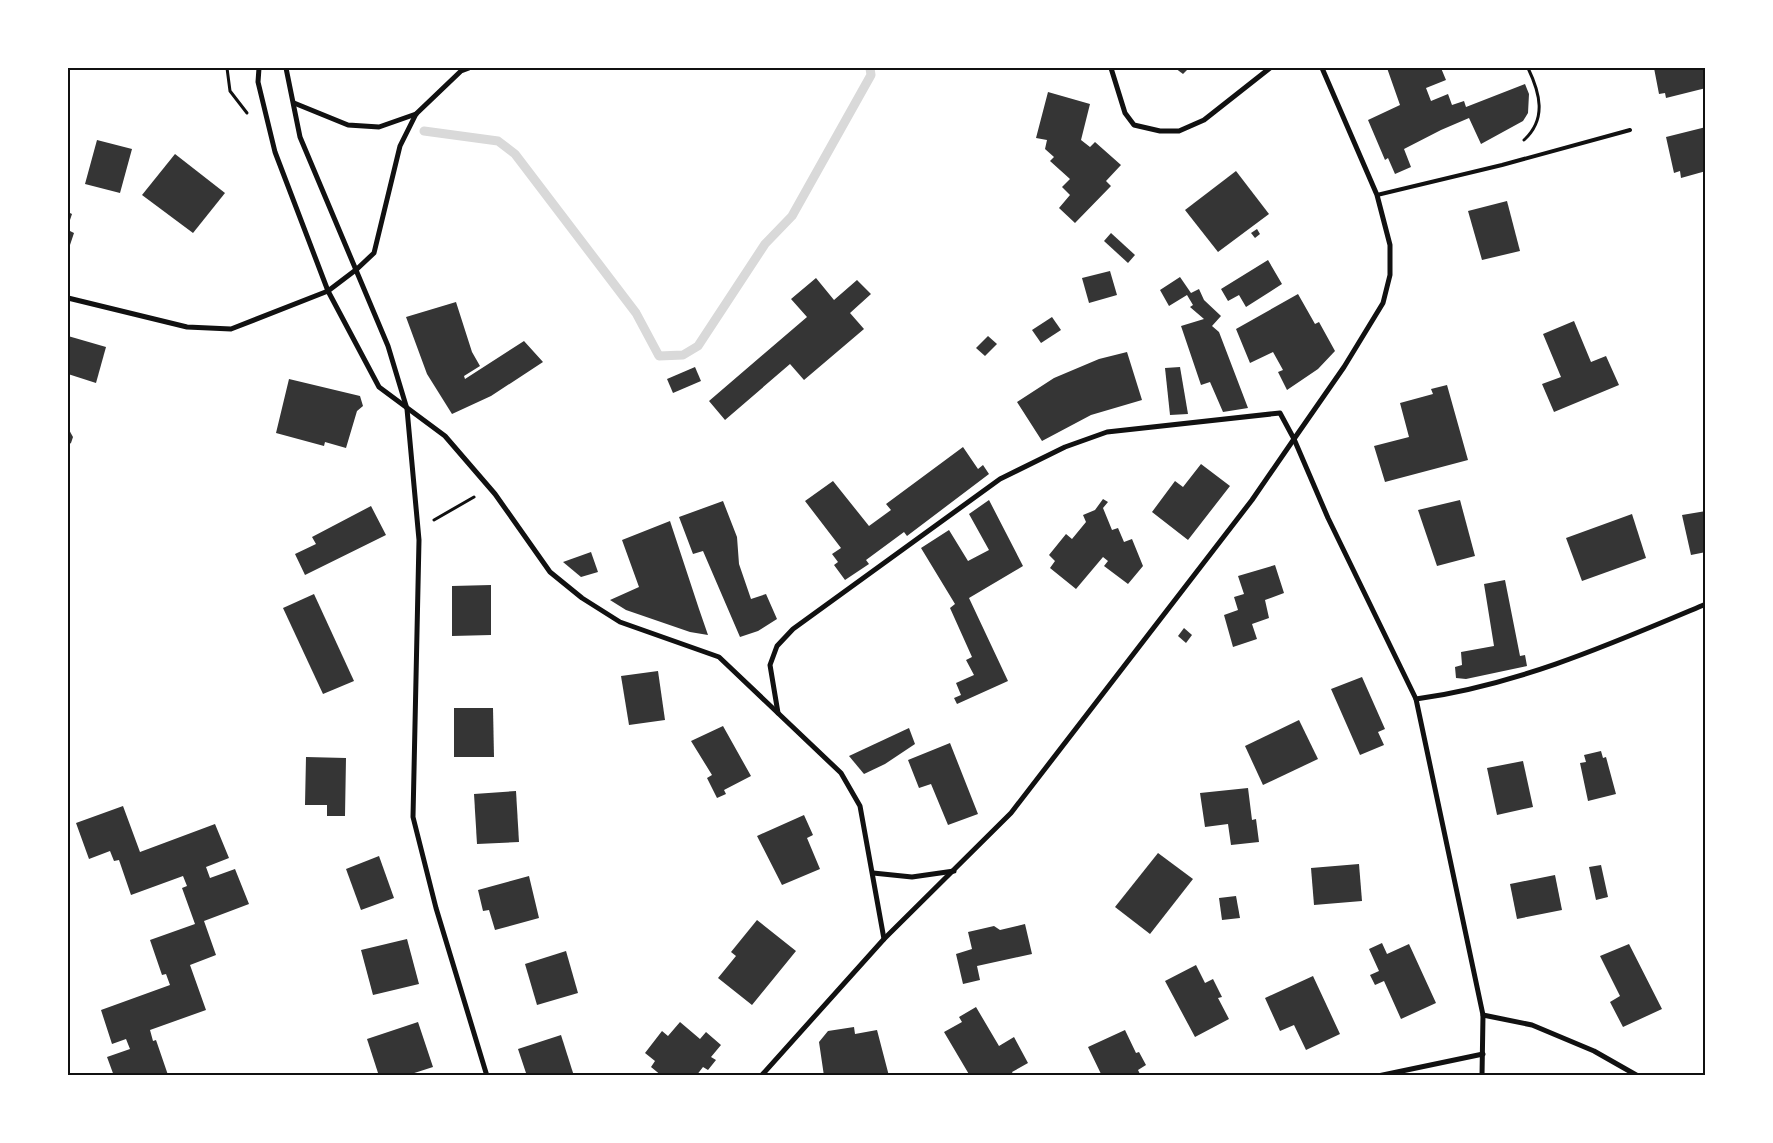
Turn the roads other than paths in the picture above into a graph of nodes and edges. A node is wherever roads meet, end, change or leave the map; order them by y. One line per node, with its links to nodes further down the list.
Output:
1 (258, 68): 12 (street)
2 (286, 68): 7 (street)
3 (469, 68): 8 (street)
4 (1111, 68): 5 (street)
5 (1270, 68)
6 (1322, 68): 10 (street)
7 (294, 103): 8 (street); 11 (street)
8 (416, 114): 11 (street)
9 (1630, 130): 10 (lane)
10 (1377, 195): 15 (street)
11 (357, 269): 12 (street); 14 (street)
12 (328, 291): 13 (street); 14 (street)
13 (68, 298)
14 (407, 410): 18 (street); 24 (street)
15 (1294, 439): 17 (street); 18 (street); 19 (street)
16 (1706, 604): 17 (street)
17 (1416, 699): 22 (street)
18 (778, 714): 20 (street)
19 (955, 871): 20 (street); 21 (street)
20 (873, 872): 21 (street)
21 (884, 939): 25 (street)
22 (1482, 1015): 23 (street); 28 (street)
23 (1483, 1054): 26 (street); 27 (street)
24 (487, 1076)
25 (761, 1076)
26 (1378, 1076)
27 (1482, 1076)
28 (1638, 1076)

